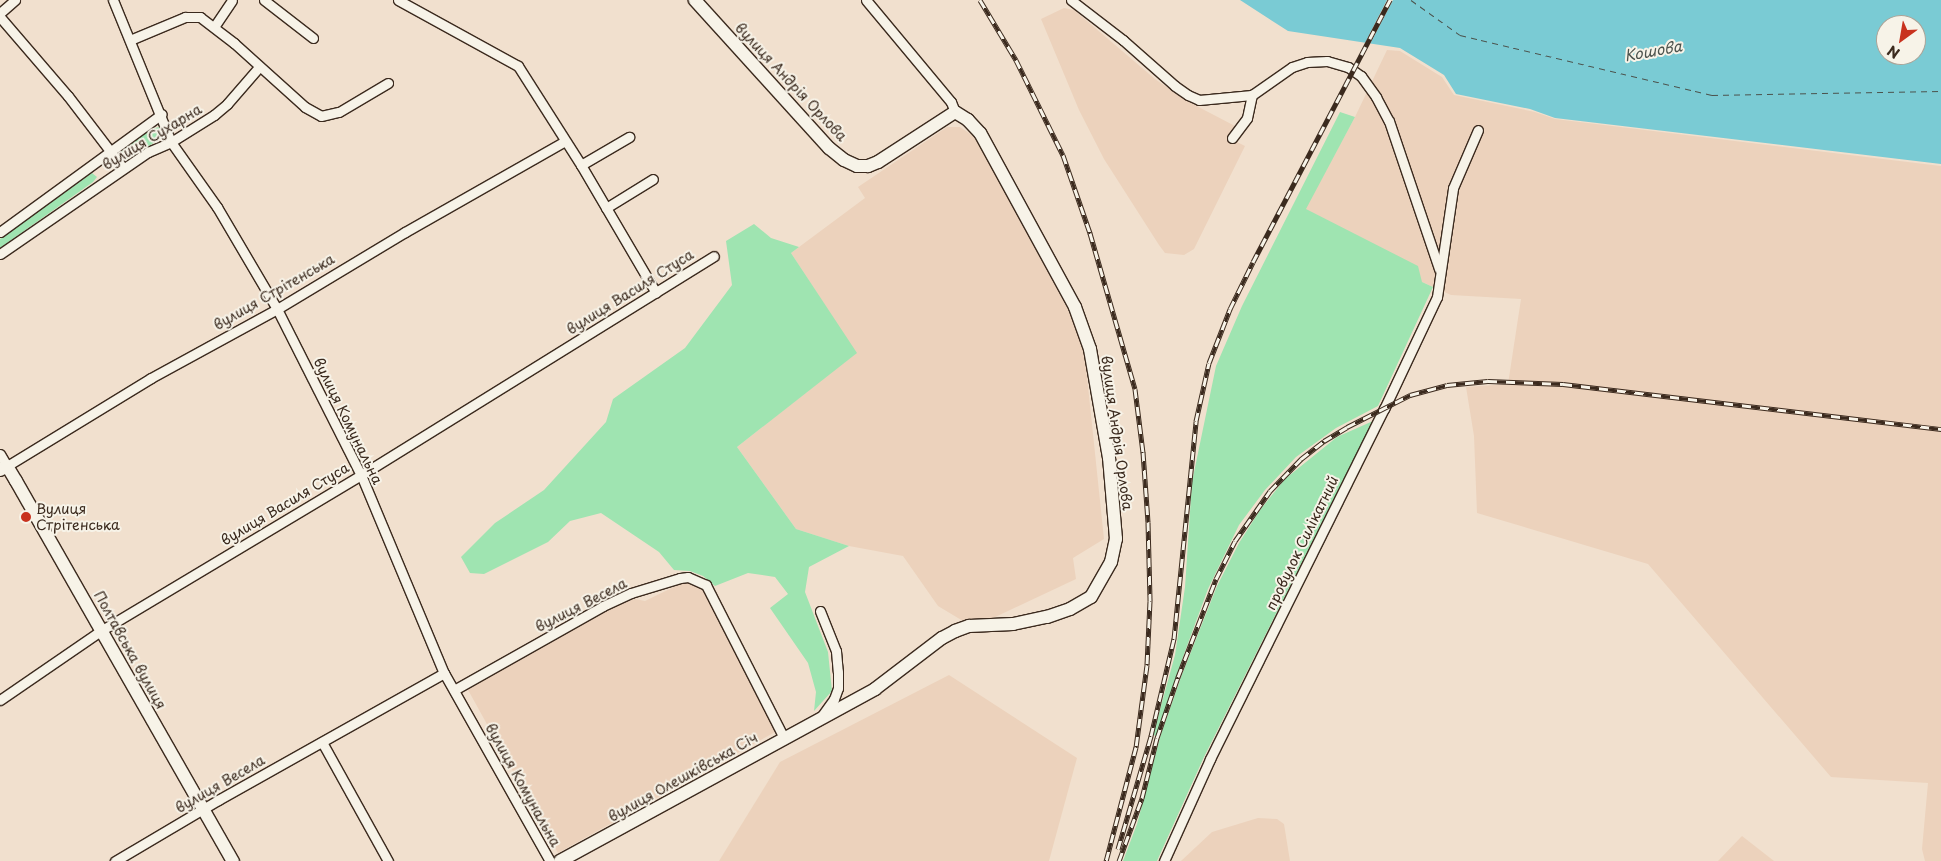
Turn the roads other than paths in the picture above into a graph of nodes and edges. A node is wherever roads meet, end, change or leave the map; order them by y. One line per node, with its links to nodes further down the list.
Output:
1 (15, 0): 9 (street)
2 (113, 0): 13 (street, вулиця Комунальна)
3 (232, 0): 11 (street)
4 (264, 0): 12 (street)
5 (398, 0): 23 (street)
6 (695, 0): 17 (street, вулиця Андрія Орлова)
7 (866, 0): 17 (street)
8 (1071, 0): 16 (street)
9 (0, 13)
10 (0, 17): 24 (street)
11 (214, 27): 13 (street); 14 (street)
12 (313, 38)
13 (130, 40): 18 (street, вулиця Комунальна)
14 (259, 67): 15 (street); 22 (street, вулиця Сухарна)
15 (388, 83)
16 (1252, 95): 21 (street); 32 (street)
17 (955, 112): 43 (street, вулиця Андрія Орлова)
18 (162, 114): 22 (street, вулиця Комунальна); 24 (street, вулиця Сухарна)
19 (1478, 130): 32 (street, провулок Силікатний)
20 (629, 137): 25 (street)
21 (1232, 138)
22 (171, 142): 26 (street, вулиця Сухарна); 34 (street, вулиця Комунальна)
23 (565, 142): 25 (street); 34 (street, вулиця Стрітенська)
24 (112, 152): 26 (street); 29 (street, вулиця Сухарна)
25 (581, 165): 28 (street)
26 (123, 168): 30 (street, вулиця Сухарна)
27 (653, 179): 28 (street)
28 (606, 208): 33 (street)
29 (0, 232)
30 (0, 254)
31 (714, 256): 33 (street, вулиця Василя Стуса)
32 (1440, 271): 52 (street, провулок Силікатний)
33 (656, 293): 37 (street, вулиця Василя Стуса)
34 (277, 309): 36 (street, вулиця Стрітенська); 37 (street, вулиця Комунальна)
35 (0, 454): 36 (street, Полтавська вулиця)
36 (4, 468): 39 (street, Полтавська вулиця)
37 (361, 475): 39 (street, вулиця Василя Стуса); 40 (street, вулиця Комунальна)
38 (820, 611): 43 (street)
39 (102, 630): 42 (street, вулиця Василя Стуса); 46 (street, Полтавська вулиця)
40 (444, 673): 41 (street, вулиця Комунальна); 45 (street, вулиця Весела)
41 (454, 690): 44 (street, вулиця Весела); 50 (street, вулиця Комунальна)
42 (0, 700)
43 (820, 719): 44 (street, вулиця Олешківська Січ)
44 (784, 738): 51 (street, вулиця Олешківська Січ)
45 (322, 742): 46 (street, вулиця Весела); 49 (street)
46 (203, 809): 47 (street, вулиця Весела); 48 (street, Полтавська вулиця)
47 (115, 861)
48 (233, 861)
49 (388, 861)
50 (550, 861)
51 (560, 861)
52 (1164, 861)

